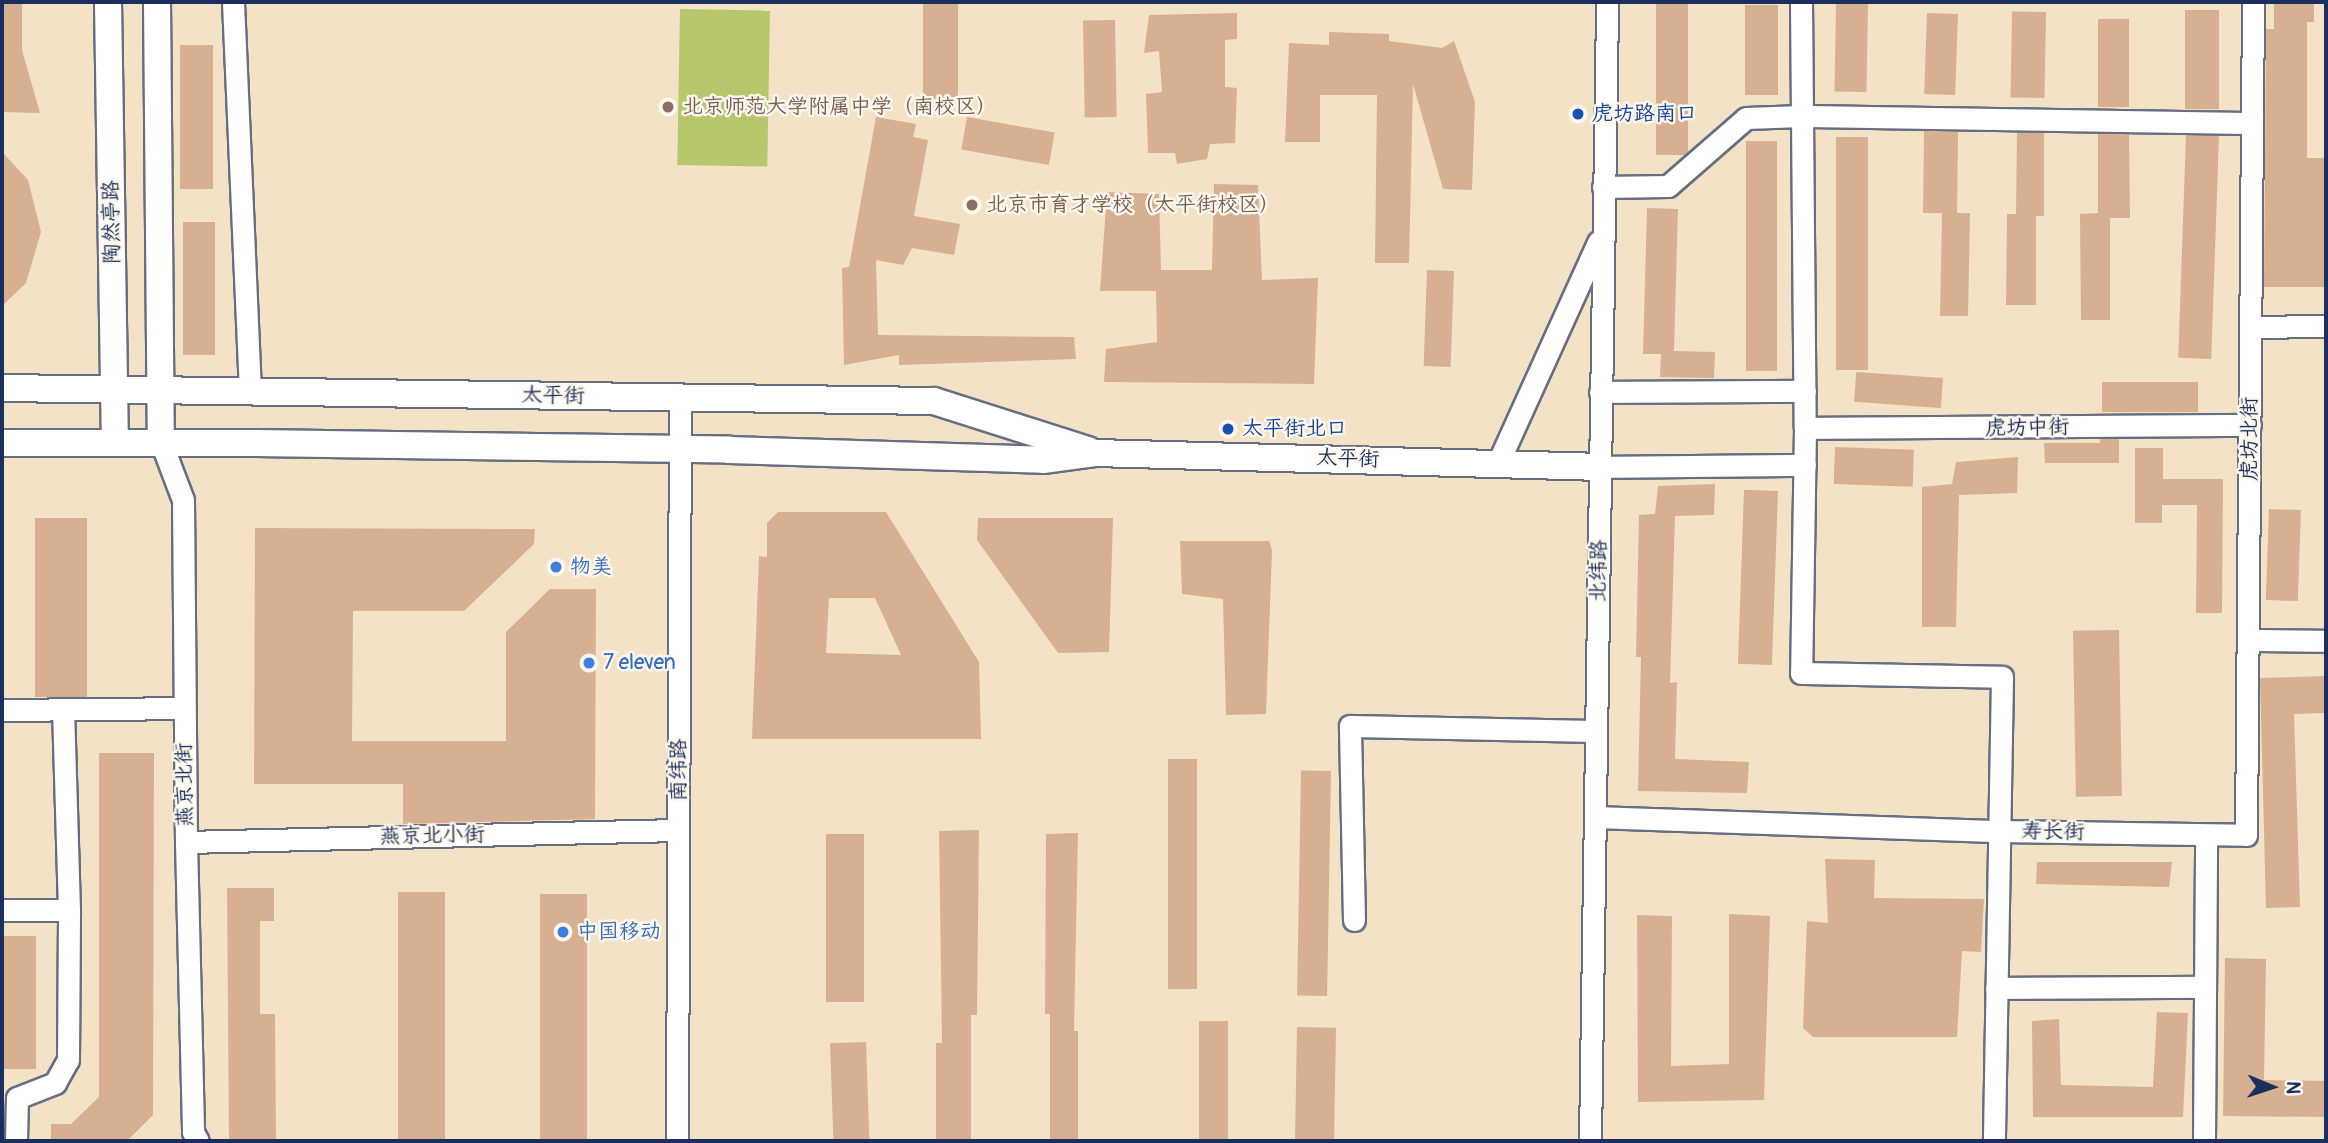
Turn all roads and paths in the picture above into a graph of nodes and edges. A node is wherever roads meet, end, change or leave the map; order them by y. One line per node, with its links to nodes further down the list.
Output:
1 (108, 2): 15 (main road, 陶然亭路)
2 (157, 2): 14 (main road)
3 (233, 2): 16 (street)
4 (1607, 2): 9 (street, 北纬路)
5 (1801, 2): 7 (street)
6 (2253, 2): 8 (street, 虎坊北街)
7 (1802, 116): 8 (street); 9 (street); 17 (street)
8 (2252, 123): 12 (street, 虎坊北街)
9 (1603, 187): 10 (street, 北纬路)
10 (1602, 234): 18 (street, 北纬路); 27 (street)
11 (2326, 326): 12 (street)
12 (2250, 327): 20 (street, 虎坊北街)
13 (2, 388): 15 (main road, 太平街)
14 (160, 388): 15 (main road, 太平街); 16 (main road, 太平街); 22 (main road)
15 (114, 389): 24 (main road, 陶然亭路)
16 (250, 390): 19 (main road, 太平街)
17 (1805, 391): 18 (street); 21 (street)
18 (1600, 393): 29 (street, 北纬路)
19 (680, 398): 25 (street, 南纬路); 26 (main road, 太平街)
20 (2250, 425): 21 (street, 虎坊中街); 30 (street, 虎坊北街)
21 (1805, 428): 28 (street)
22 (161, 442): 24 (main road, 太平街); 25 (main road, 太平街); 32 (street, 燕京北街)
23 (2, 443): 24 (main road, 太平街)
24 (115, 443)
25 (680, 449): 26 (main road, 太平街); 37 (street, 南纬路)
26 (1095, 453): 27 (main road, 太平街)
27 (1497, 465): 29 (main road, 太平街)
28 (1805, 465): 29 (street); 38 (street)
29 (1601, 467): 35 (street, 北纬路)
30 (2248, 640): 31 (street); 39 (street, 虎坊北街)
31 (2326, 641)
32 (184, 708): 34 (street); 40 (street, 燕京北街)
33 (2, 710): 34 (street)
34 (63, 710): 42 (street)
35 (1596, 732): 36 (street, 北纬路); 43 (street)
36 (1595, 817): 38 (street, 寿长街); 49 (street, 北纬路)
37 (678, 830): 40 (street, 燕京北小街); 48 (street, 南纬路)
38 (2000, 831): 39 (street, 寿长街); 45 (street)
39 (2206, 835): 44 (street)
40 (186, 842): 46 (street, 燕京北街)
41 (2, 910): 42 (street)
42 (69, 910): 47 (street)
43 (1354, 920)
44 (2203, 987): 45 (street); 51 (street)
45 (1996, 988): 50 (street)
46 (195, 1137)
47 (16, 1141)
48 (677, 1141)
49 (1590, 1141)
50 (1994, 1141)
51 (2204, 1141)

